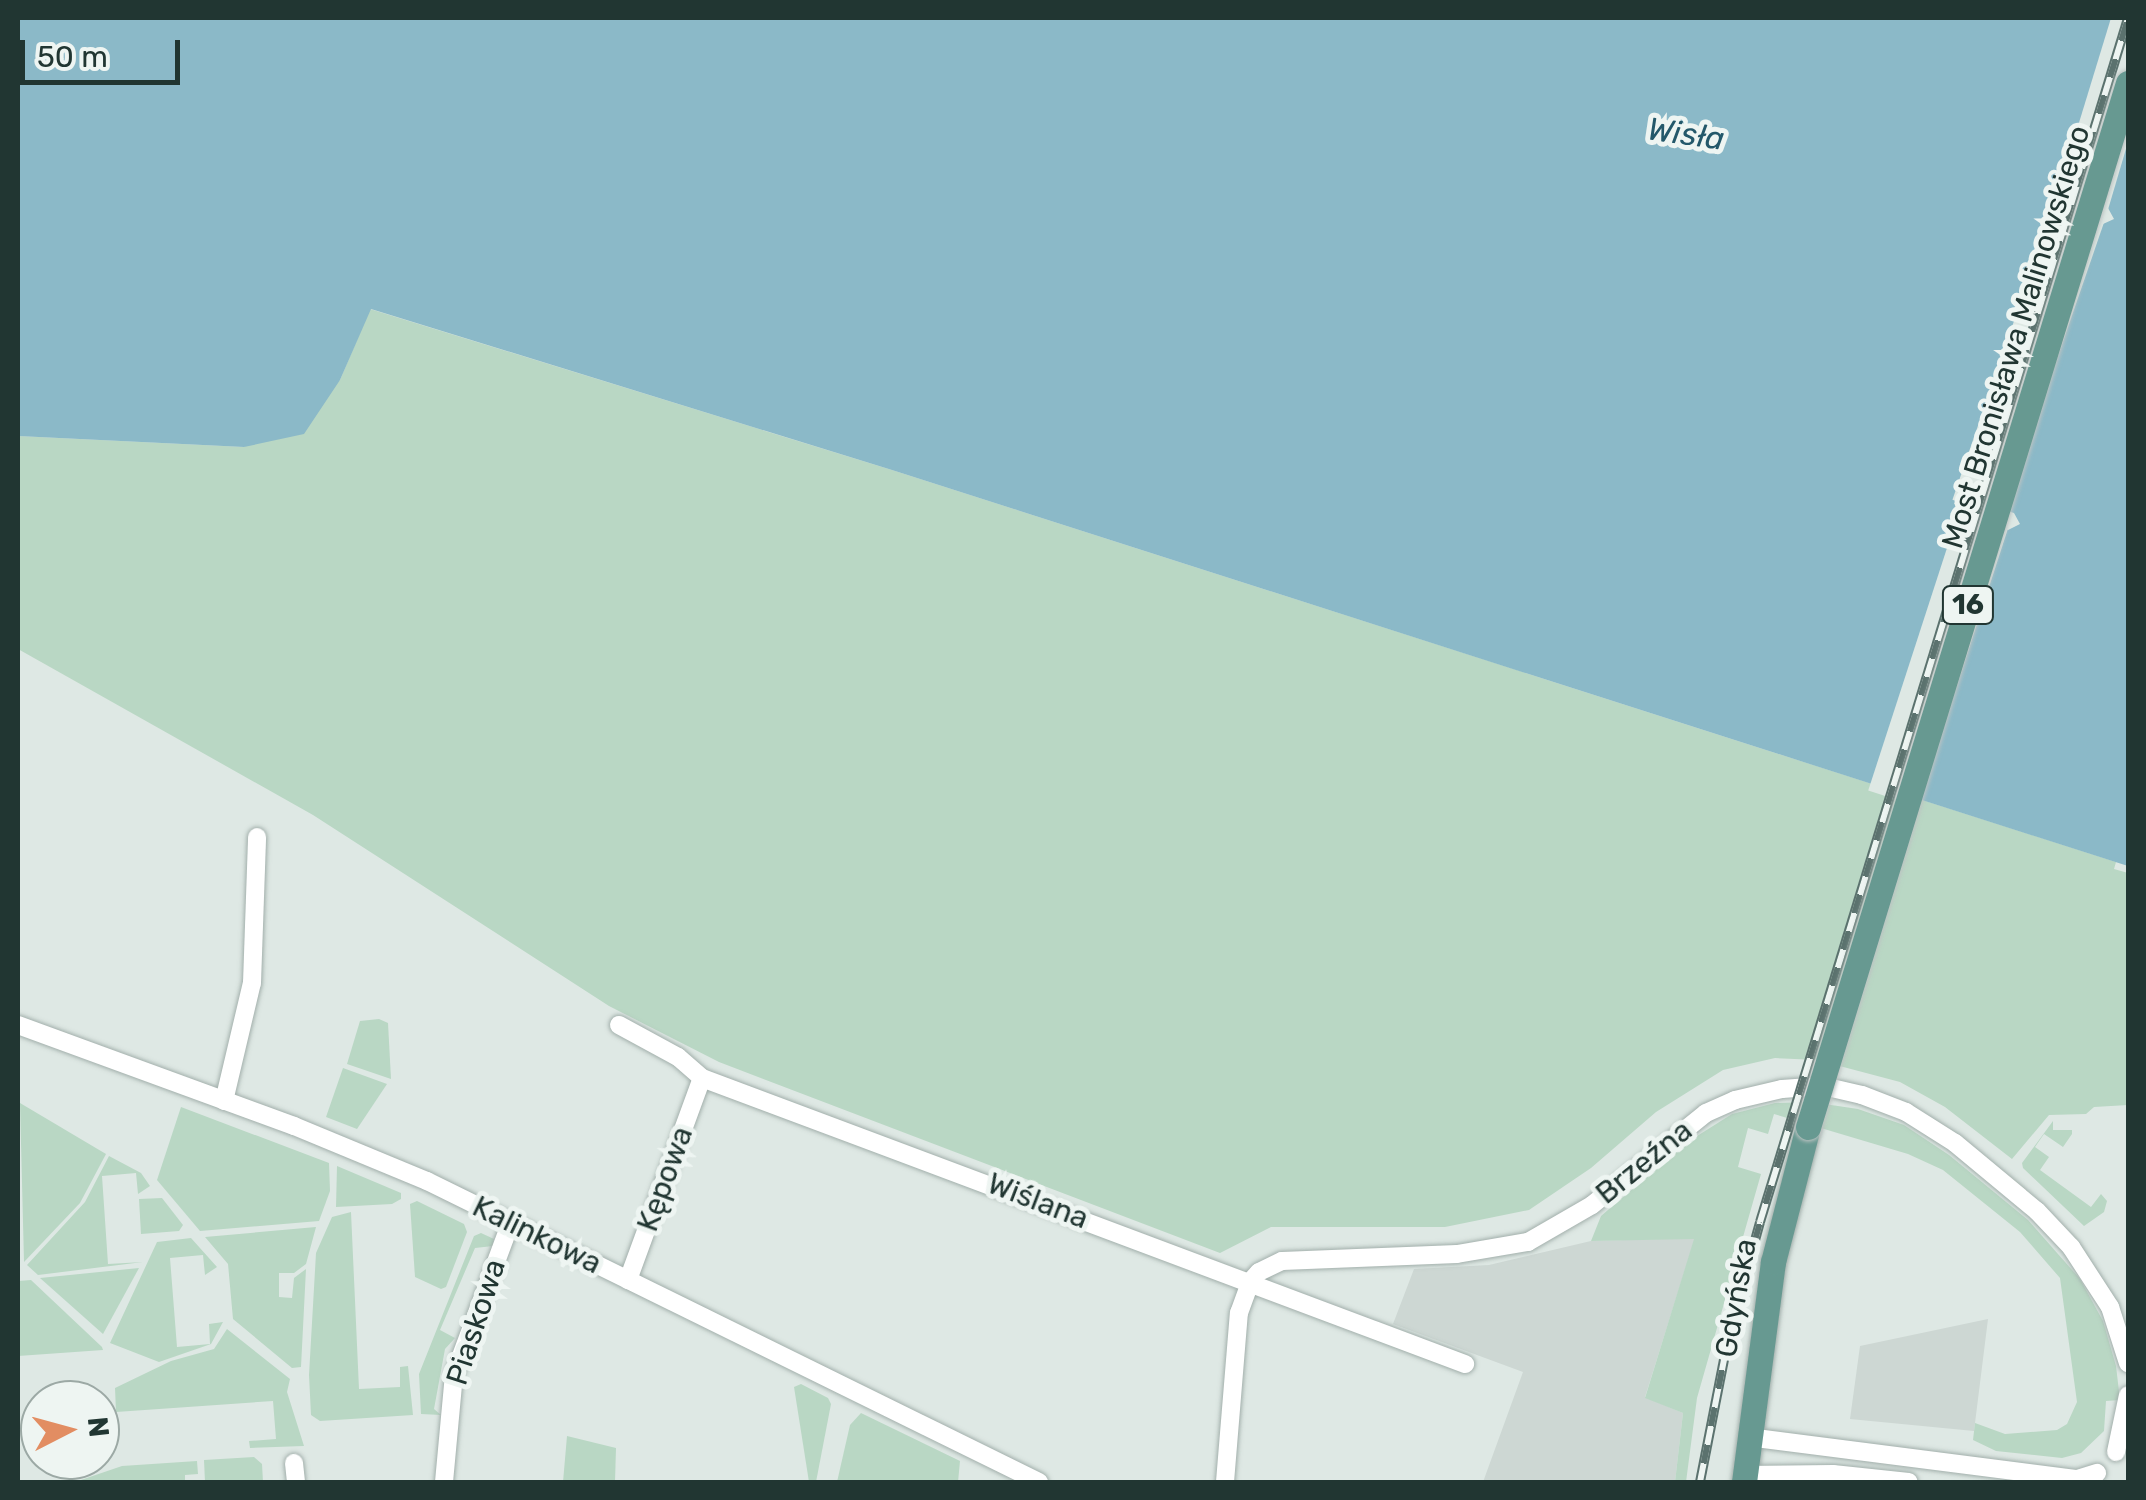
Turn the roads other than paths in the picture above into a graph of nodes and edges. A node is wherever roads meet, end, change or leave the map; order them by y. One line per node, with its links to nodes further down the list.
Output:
1 (2128, 83): 7 (main road, Most Bronisława Malinowskiego / 16, bridge)
2 (257, 836): 6 (street)
3 (18, 1025): 6 (street, Kalinkowa)
4 (619, 1025): 5 (street, Wiślana)
5 (702, 1078): 9 (street, Kępowa); 10 (street, Wiślana)
6 (224, 1101): 8 (street, Kalinkowa)
7 (1808, 1127): 14 (main road, Gdyńska / 16)
8 (511, 1222): 9 (street, Kalinkowa); 20 (street, Piaskowa)
9 (628, 1280): 21 (street, Kalinkowa)
10 (1250, 1282): 11 (street, Brzeźna); 12 (street, Wiślana); 22 (street)
11 (2128, 1363)
12 (1465, 1364)
13 (2128, 1395): 15 (street)
14 (1748, 1437): 17 (street); 18 (main road, Gdyńska / 16)
15 (2122, 1450): 17 (street)
16 (294, 1463): 19 (street)
17 (2096, 1478)
18 (1744, 1479): 23 (street)
19 (296, 1482)
20 (444, 1482)
21 (1039, 1482)
22 (1225, 1482)
23 (1910, 1482)

